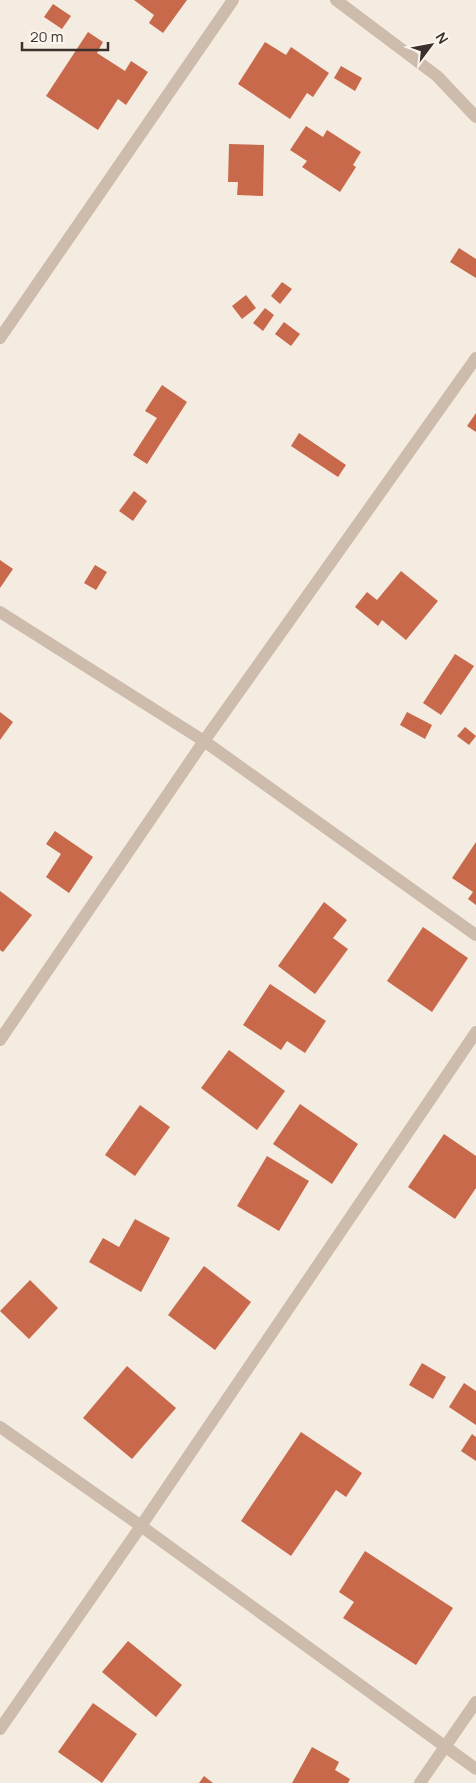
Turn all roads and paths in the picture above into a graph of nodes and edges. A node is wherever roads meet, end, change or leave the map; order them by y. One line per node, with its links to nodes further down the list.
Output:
1 (233, 0): 4 (street)
2 (336, 0): 3 (street)
3 (476, 117)
4 (0, 338)
5 (476, 358): 7 (street)
6 (0, 612): 7 (street)
7 (204, 741): 8 (street); 10 (street)
8 (476, 935)
9 (476, 1032): 12 (street)
10 (0, 1040)
11 (0, 1427): 12 (street)
12 (141, 1526): 14 (street); 15 (street)
13 (476, 1702): 15 (street)
14 (0, 1728)
15 (444, 1748): 16 (street); 17 (street)
16 (476, 1769)
17 (420, 1783)

